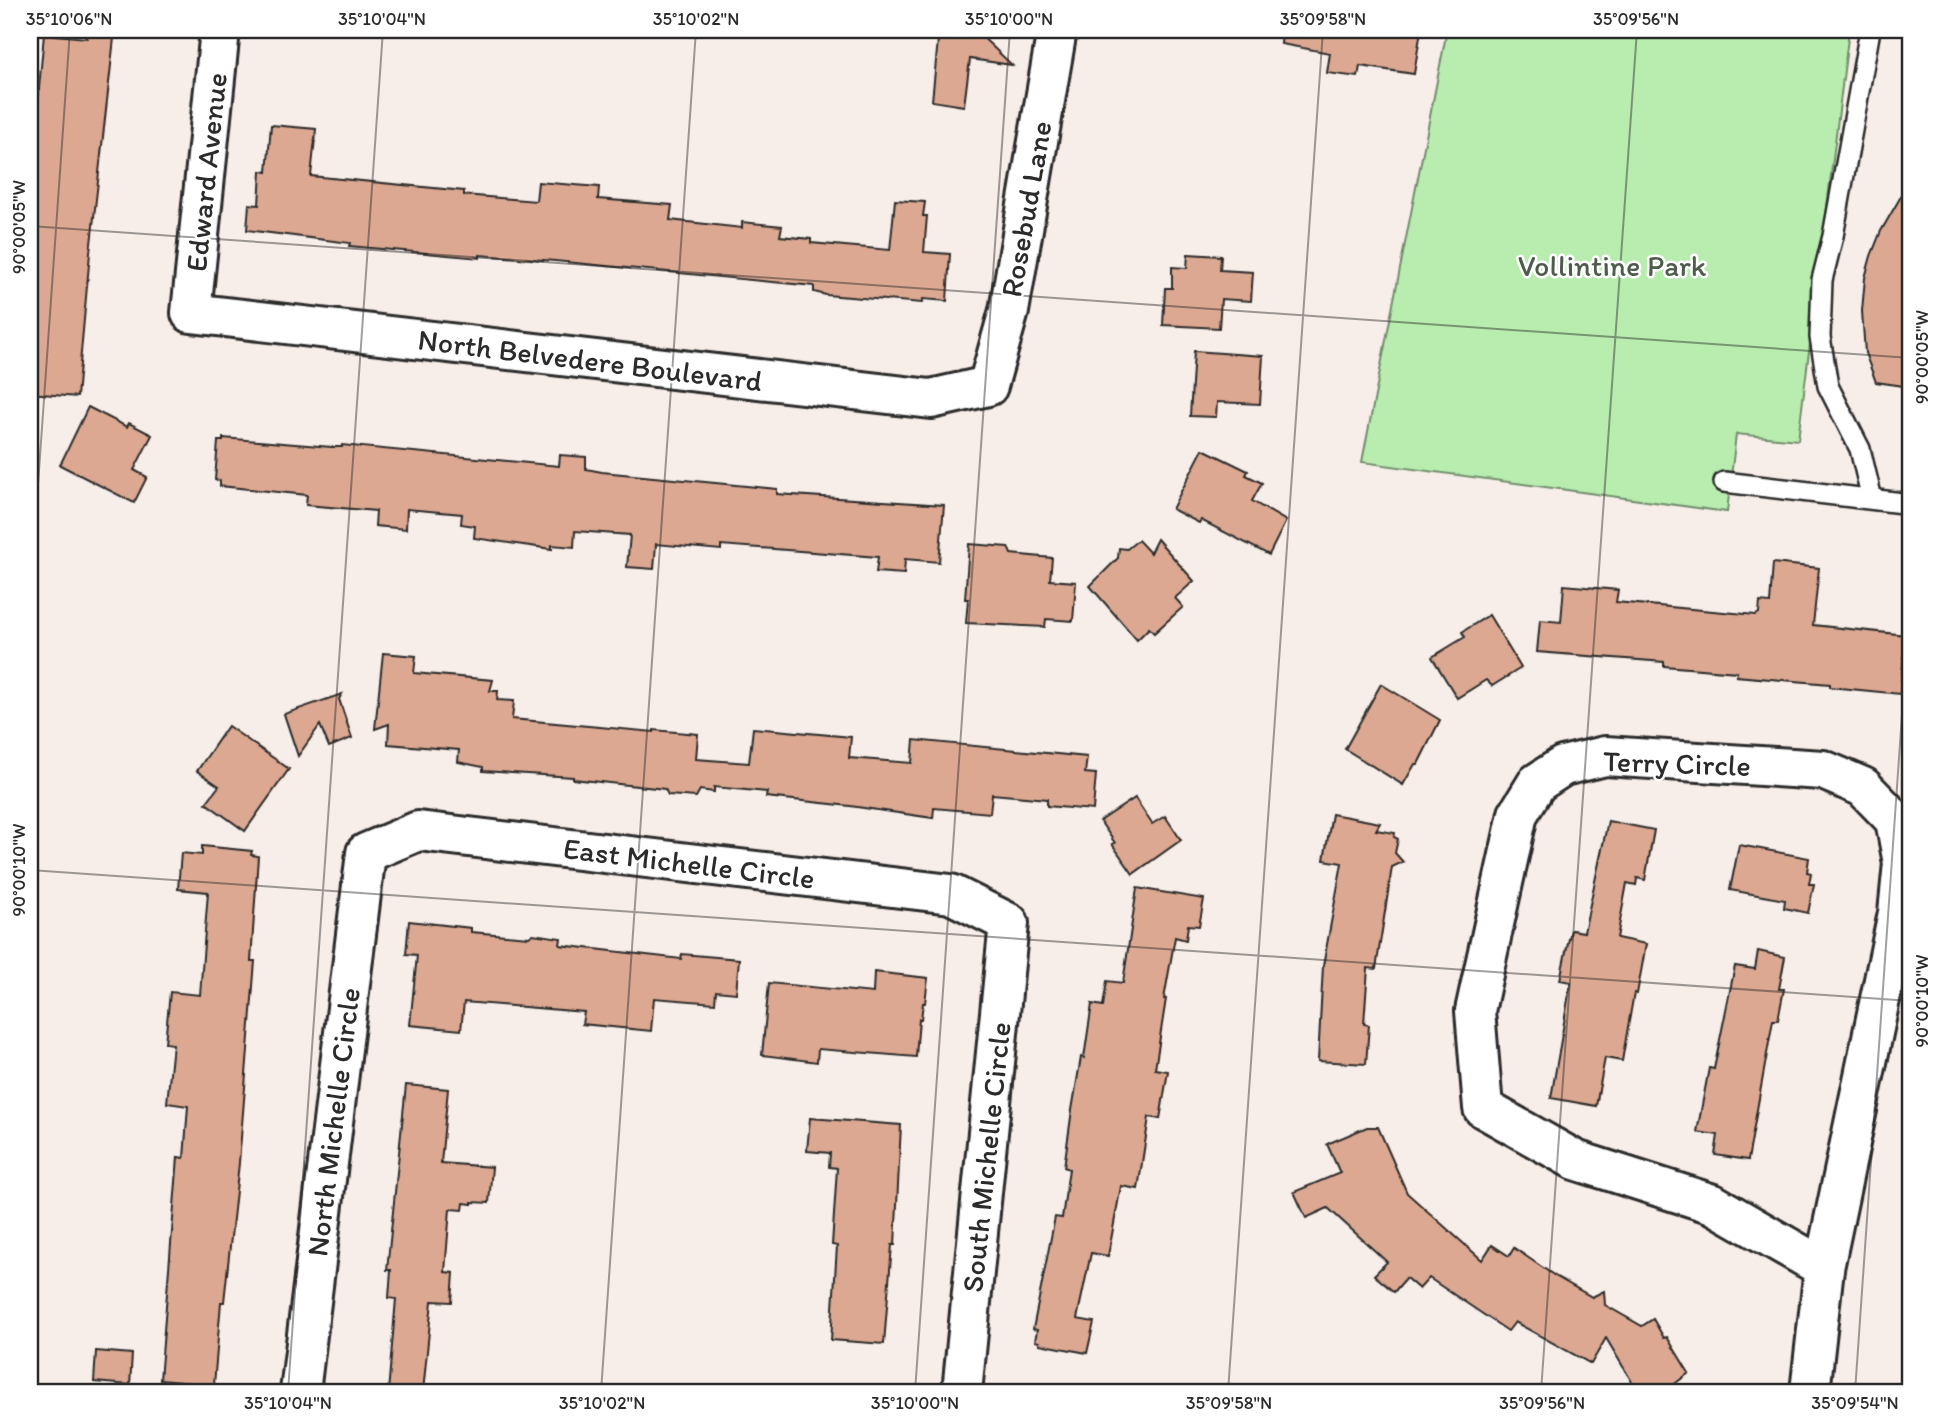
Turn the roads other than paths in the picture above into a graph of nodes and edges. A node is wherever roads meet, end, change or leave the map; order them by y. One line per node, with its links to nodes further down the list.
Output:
1 (220, 30): 4 (street, Edward Avenue)
2 (1057, 30): 5 (street, Rosebud Lane)
3 (1870, 30): 7 (lane)
4 (191, 313): 5 (street, North Belvedere Boulevard)
5 (988, 386)
6 (1724, 482): 7 (lane)
7 (1872, 499): 8 (lane)
8 (1911, 503)
9 (366, 853): 10 (street, East Michelle Circle); 12 (street, North Michelle Circle)
10 (1009, 923): 13 (street, South Michelle Circle)
11 (1824, 1268): 11 (street, Terry Circle); 14 (street, Terry Circle)
12 (300, 1392)
13 (962, 1392)
14 (1810, 1392)

